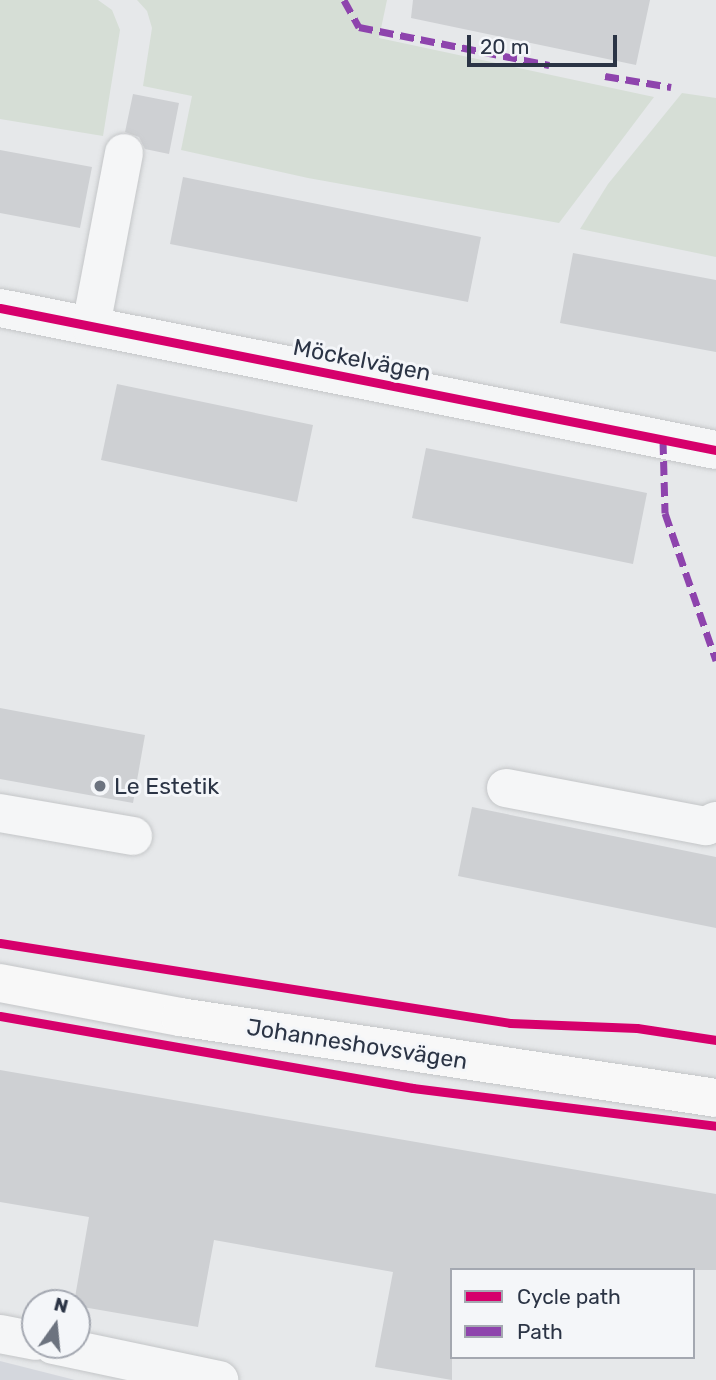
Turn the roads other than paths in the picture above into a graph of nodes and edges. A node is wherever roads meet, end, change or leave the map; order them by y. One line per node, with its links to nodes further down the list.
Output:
1 (124, 153): 3 (street)
2 (0, 308): 3 (street, Möckelvägen)
3 (91, 326): 4 (street, Möckelvägen)
4 (716, 450)
5 (506, 788): 7 (street)
6 (0, 813): 8 (street)
7 (716, 821)
8 (133, 836)
9 (0, 983): 10 (main road, Johanneshovsvägen)
10 (716, 1098)
11 (0, 1334): 12 (street)
12 (21, 1338)
13 (91, 1353): 14 (street)
14 (219, 1380)

